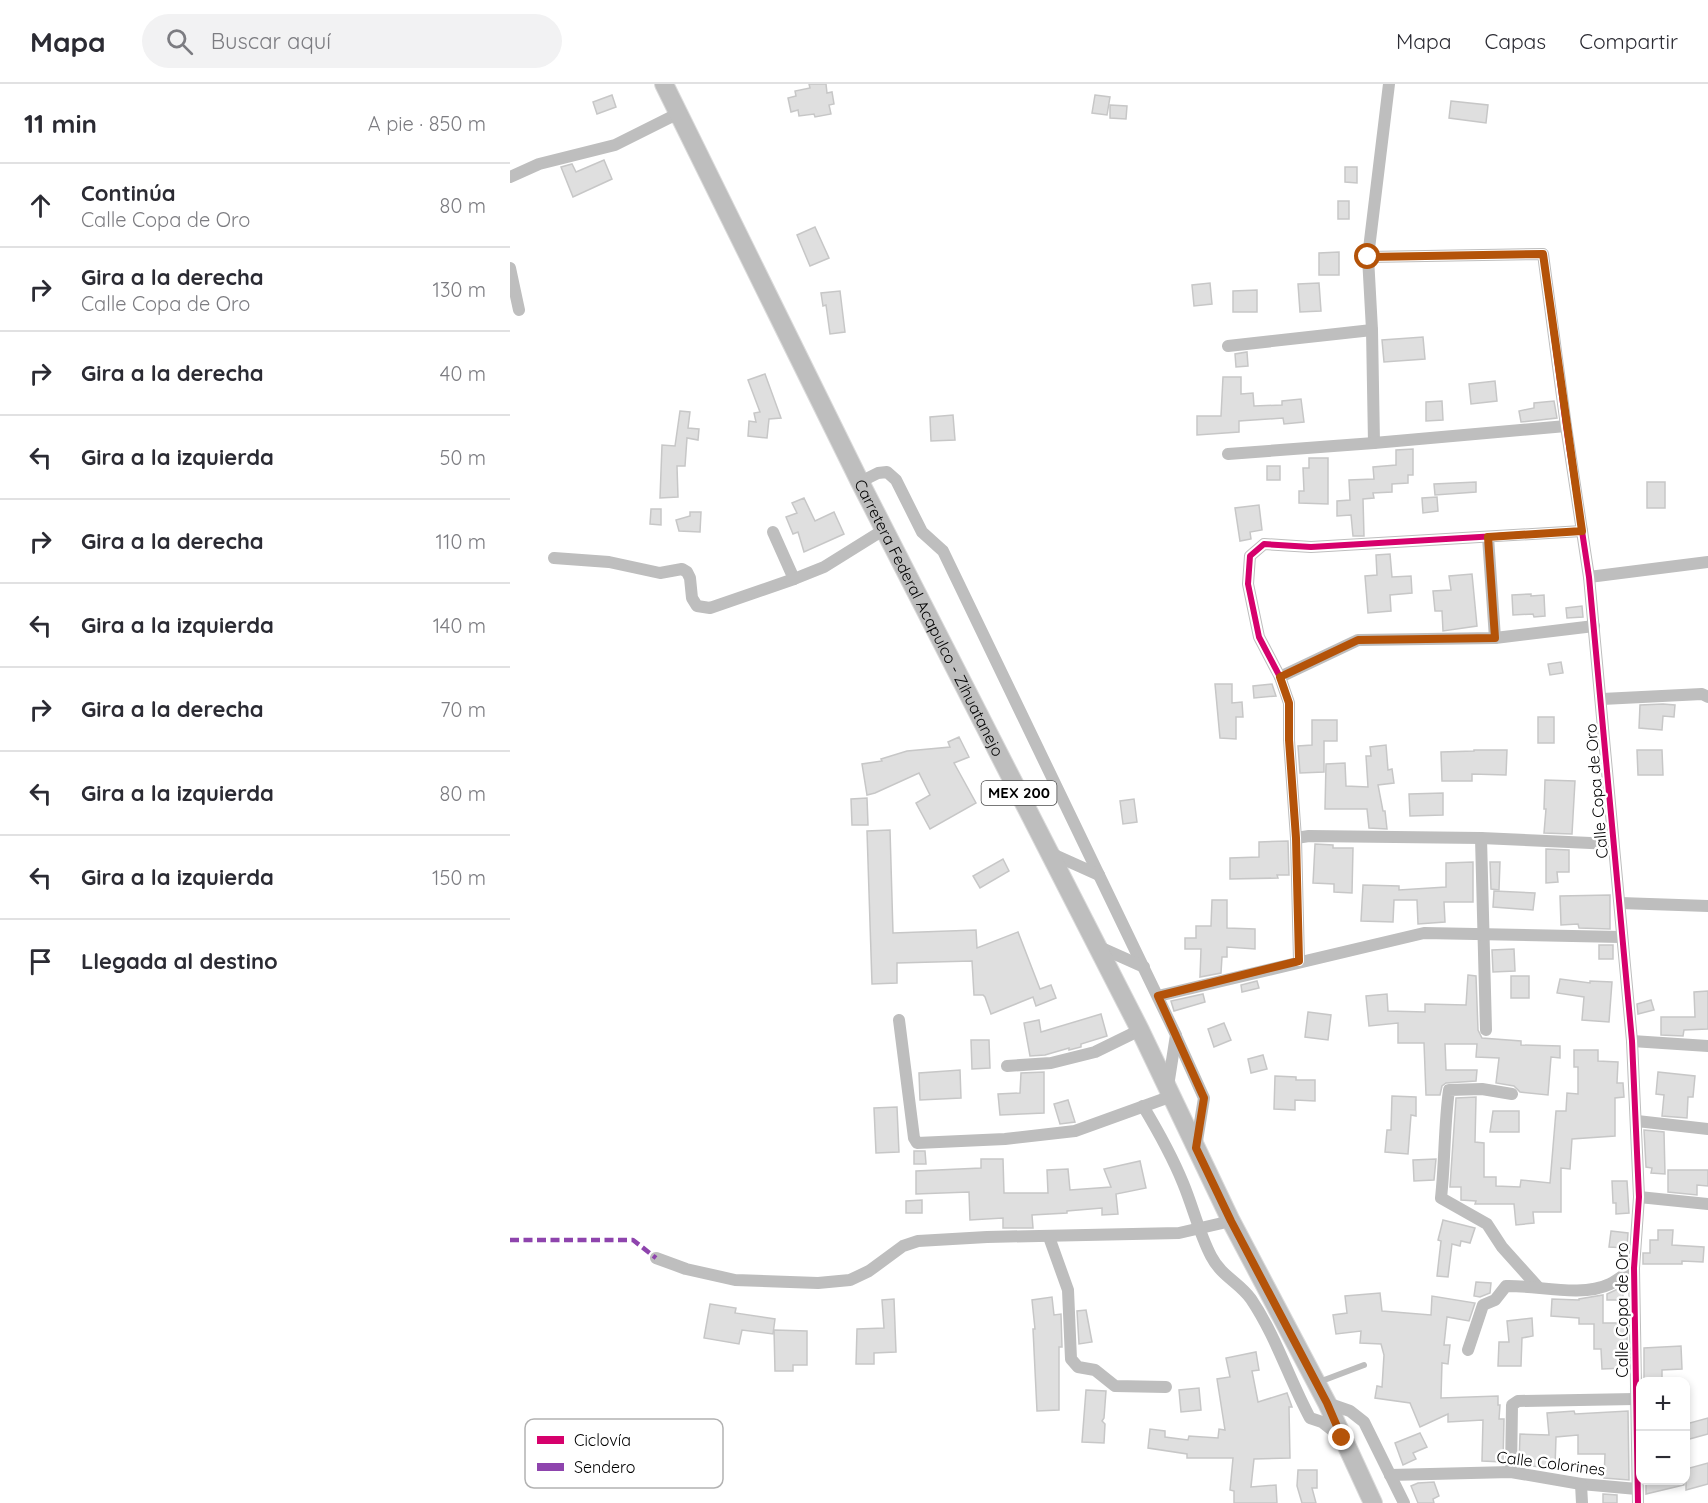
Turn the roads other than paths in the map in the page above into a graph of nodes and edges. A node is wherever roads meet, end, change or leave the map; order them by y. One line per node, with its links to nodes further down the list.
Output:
1 (664, 84): 3 (main road, Carretera Federal Acapulco - Zihuatanejo / MEX 200)
2 (1389, 84): 5 (street)
3 (679, 113): 4 (street); 13 (main road, Carretera Federal Acapulco - Zihuatanejo / MEX 200)
4 (510, 177)
5 (1368, 257): 8 (street); 10 (street, Calle Copa de Oro)
6 (510, 268): 7 (street)
7 (519, 310)
8 (1372, 330): 9 (street); 11 (street)
9 (1228, 346)
10 (1566, 426): 11 (street); 15 (street, Calle Copa de Oro)
11 (1374, 443): 12 (street)
12 (1228, 454)
13 (860, 482): 14 (main road, Carretera Federal Acapulco - Zihuatanejo / MEX 200); 31 (street)
14 (885, 529): 21 (street); 30 (main road, Carretera Federal Acapulco - Zihuatanejo / MEX 200)
15 (1582, 531): 17 (street); 20 (street, Calle Copa de Oro)
16 (772, 532): 21 (street)
17 (1488, 537): 23 (street); 24 (street)
18 (554, 558): 21 (street)
19 (1708, 562): 20 (street)
20 (1589, 577): 22 (street, Calle Copa de Oro)
21 (794, 579)
22 (1594, 626): 23 (street); 26 (street, Calle Copa de Oro)
23 (1495, 638): 24 (street)
24 (1280, 677): 27 (street)
25 (1708, 697): 26 (street)
26 (1602, 699): 29 (street, Calle Copa de Oro)
27 (1296, 838): 28 (street); 37 (street)
28 (1481, 838): 29 (street); 34 (street)
29 (1613, 844): 32 (street, Calle Copa de Oro)
30 (1050, 853): 31 (street); 36 (main road, Carretera Federal Acapulco - Zihuatanejo / MEX 200)
31 (1099, 875): 38 (street)
32 (1620, 903): 33 (street); 35 (street, Calle Copa de Oro)
33 (1708, 906)
34 (1484, 934): 35 (street); 37 (street); 42 (street)
35 (1621, 936): 44 (street, Calle Copa de Oro)
36 (1097, 946): 38 (street); 41 (main road, Carretera Federal Acapulco - Zihuatanejo / MEX 200)
37 (1299, 961): 39 (street)
38 (1144, 968): 39 (street)
39 (1158, 996): 43 (street)
40 (899, 1020): 49 (street)
41 (1140, 1030): 46 (street); 47 (main road, Carretera Federal Acapulco - Zihuatanejo / MEX 200)
42 (1486, 1030)
43 (1176, 1035): 47 (street); 52 (street)
44 (1632, 1041): 45 (street); 50 (street, Calle Copa de Oro)
45 (1708, 1046)
46 (1007, 1066)
47 (1169, 1091): 49 (street); 52 (main road, Carretera Federal Acapulco - Zihuatanejo / MEX 200)
48 (1512, 1094): 60 (street)
49 (1143, 1106): 56 (street)
50 (1637, 1121): 51 (street); 53 (street, Calle Copa de Oro)
51 (1708, 1129)
52 (1196, 1148): 55 (main road, Carretera Federal Acapulco - Zihuatanejo / MEX 200)
53 (1639, 1197): 54 (street); 59 (street, Calle Copa de Oro)
54 (1708, 1204)
55 (1231, 1221): 56 (street); 63 (main road, Carretera Federal Acapulco - Zihuatanejo / MEX 200)
56 (1199, 1227): 57 (street); 67 (street)
57 (1049, 1237): 58 (street); 64 (street)
58 (656, 1258)
59 (1634, 1268): 60 (street); 65 (street, Calle Copa de Oro)
60 (1538, 1287): 61 (street)
61 (1468, 1350)
62 (1364, 1365): 63 (lane)
63 (1316, 1383): 66 (main road, Carretera Federal Acapulco - Zihuatanejo / MEX 200)
64 (1166, 1387)
65 (1635, 1399): 68 (street); 71 (street, Calle Copa de Oro)
66 (1327, 1403): 67 (main road, Carretera Federal Acapulco - Zihuatanejo / MEX 200); 69 (street)
67 (1342, 1438): 72 (main road, Carretera Federal Acapulco - Zihuatanejo / MEX 200)
68 (1511, 1472): 69 (street, Calle Colorines); 70 (street, Calle Colorines)
69 (1390, 1474): 73 (street)
70 (1581, 1484): 71 (street, Calle Colorines); 74 (street)
71 (1637, 1488): 75 (street, Calle Copa de Oro)
72 (1373, 1503)
73 (1404, 1503)
74 (1582, 1503)
75 (1638, 1503)

